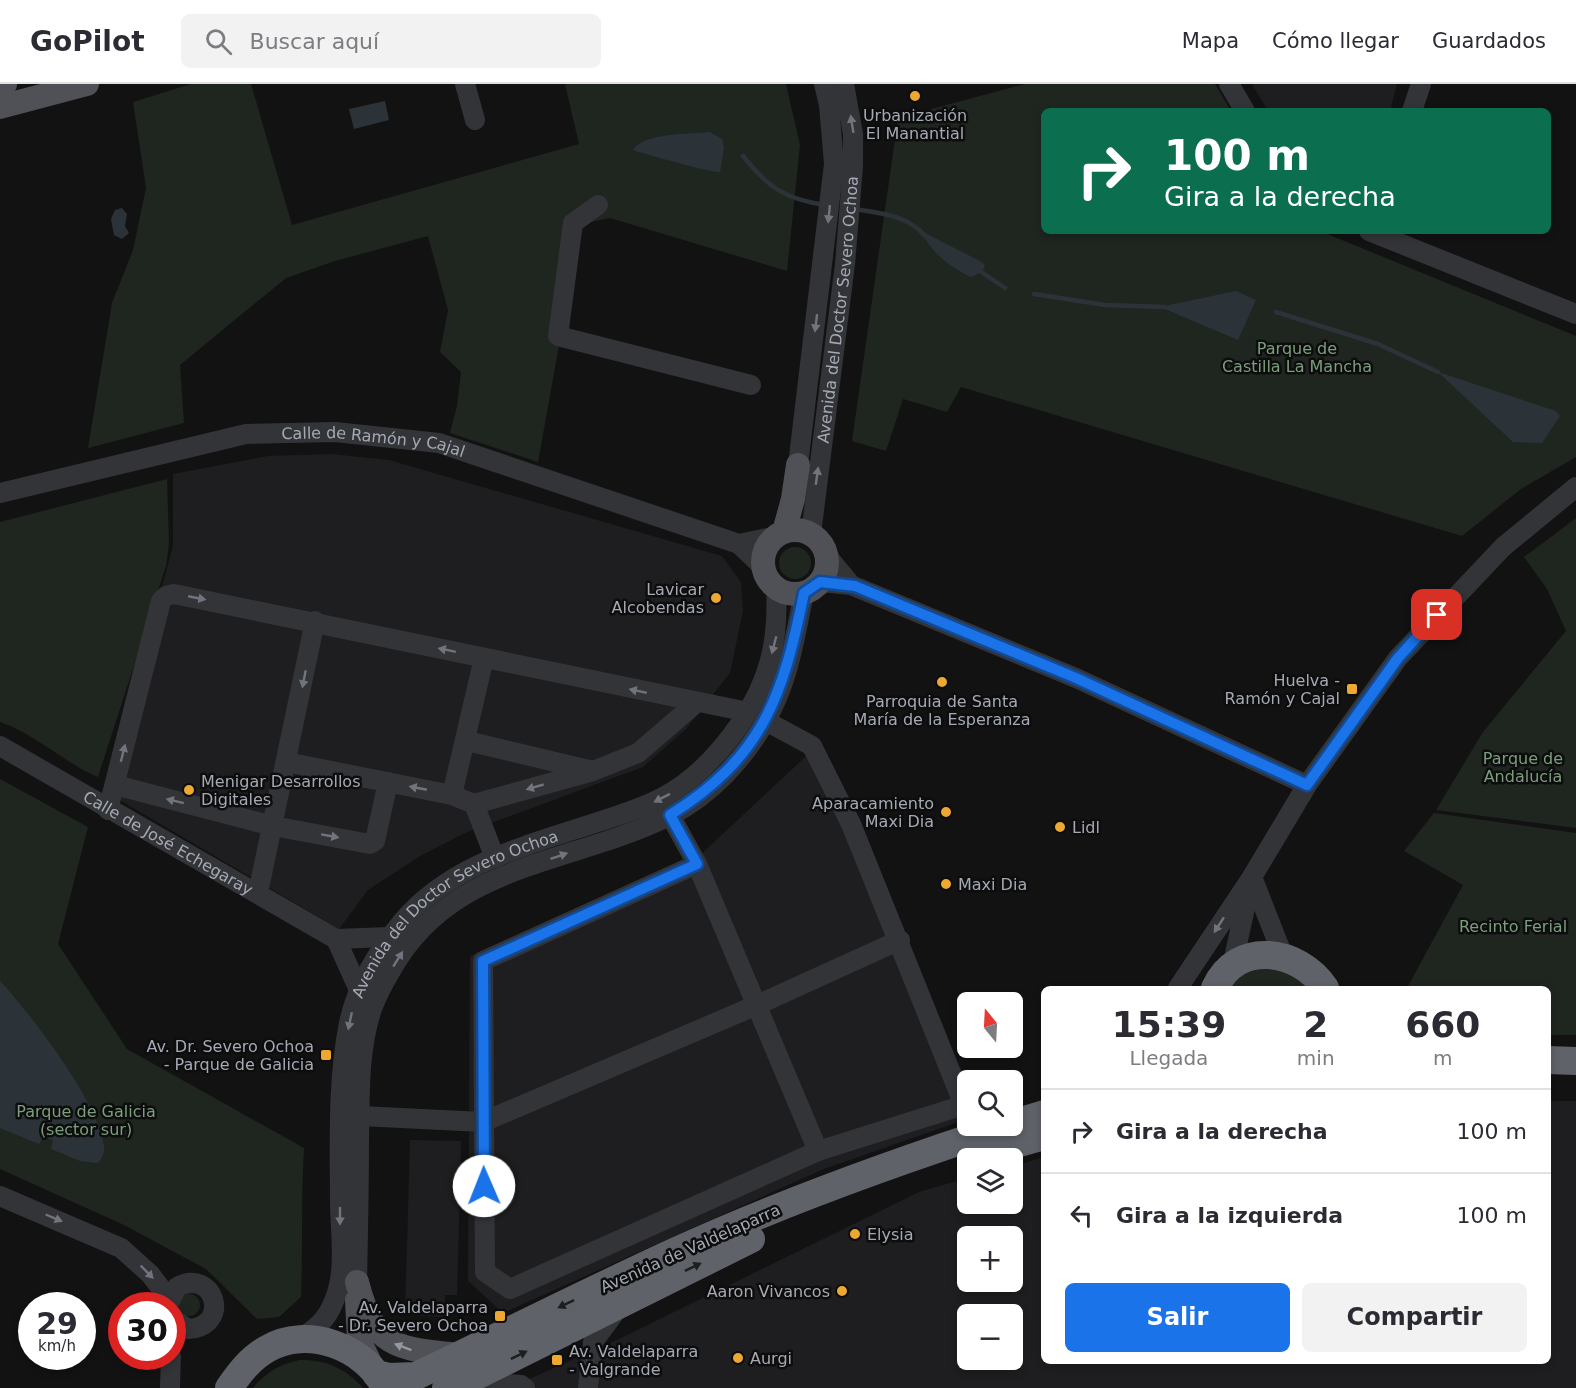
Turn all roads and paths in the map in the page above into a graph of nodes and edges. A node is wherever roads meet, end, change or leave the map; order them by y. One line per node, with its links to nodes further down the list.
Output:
1 (5, 84): 8 (main road)
2 (87, 84): 9 (main road)
3 (465, 84): 12 (street)
4 (824, 84): 13 (street, Avenida del Doctor Severo Ochoa)
5 (844, 84): 13 (street, Avenida del Doctor Severo Ochoa, one-way to 5)
6 (1229, 84): 10 (street)
7 (1420, 84): 11 (street)
8 (0, 85)
9 (0, 107)
10 (1243, 108)
11 (1413, 108)
12 (475, 120)
13 (844, 165): 18 (street, Avenida del Doctor Severo Ochoa, one-way to 18); 22 (street, Avenida del Doctor Severo Ochoa, one-way to 13)
14 (598, 205): 17 (street)
15 (1379, 234): 16 (street)
16 (1576, 314)
17 (751, 385)
18 (798, 465): 21 (main road, Avenida del Doctor Severo Ochoa)
19 (1572, 489): 39 (street)
20 (0, 493): 23 (street, Calle de Ramón y Cajal)
21 (780, 534): 22 (main road); 23 (street); 25 (main road)
22 (812, 534): 24 (main road)
23 (739, 544): 25 (street, Calle de Ramón y Cajal)
24 (827, 556): 26 (street); 27 (main road)
25 (770, 578): 27 (main road); 31 (street, Avenida del Doctor Severo Ochoa, one-way to 31)
26 (851, 585): 27 (street); 39 (street)
27 (812, 587): 32 (street, Avenida del Doctor Severo Ochoa)
28 (315, 621): 29 (street, one-way to 28); 35 (street, one-way to 35); 38 (street, one-way to 28)
29 (484, 658): 30 (street, one-way to 29); 33 (street)
30 (695, 704): 31 (street); 36 (street)
31 (748, 712): 45 (street, Avenida del Doctor Severo Ochoa, one-way to 45)
32 (766, 721): 43 (street, Avenida del Doctor Severo Ochoa); 51 (street)
33 (467, 741): 36 (street); 40 (street)
34 (0, 746): 42 (street, Calle de José Echegaray)
35 (286, 762): 37 (street); 44 (street)
36 (593, 771): 41 (street, one-way to 41)
37 (388, 782): 40 (street, one-way to 37); 44 (street, one-way to 37)
38 (114, 785): 42 (street); 44 (street, one-way to 38)
39 (1307, 785): 47 (street)
40 (452, 795): 41 (street)
41 (474, 804): 45 (street)
42 (108, 810): 48 (street, Calle de José Echegaray)
43 (670, 815): 46 (street); 63 (street, Avenida del Doctor Severo Ochoa, one-way to 43)
44 (273, 826): 48 (street)
45 (495, 858): 49 (street, Avenida del Doctor Severo Ochoa)
46 (697, 864): 57 (street); 65 (street)
47 (1252, 877): 52 (street); 53 (street); 54 (street, one-way to 54)
48 (258, 893): 50 (street, Calle de José Echegaray)
49 (389, 937): 50 (street); 56 (street, Avenida del Doctor Severo Ochoa)
50 (336, 939): 56 (street)
51 (900, 940): 57 (street); 68 (street)
52 (1283, 956): 53 (highway); 55 (highway)
53 (1223, 978)
54 (1179, 986)
55 (1324, 986)
56 (358, 990): 73 (street, Avenida del Doctor Severo Ochoa, one-way to 73)
57 (757, 1005): 65 (street); 68 (street)
58 (1551, 1060): 59 (highway)
59 (1576, 1061)
60 (1551, 1079): 61 (highway)
61 (1576, 1080)
62 (1041, 1115): 64 (highway, Avenida de Valdelaparra)
63 (360, 1116): 65 (street); 70 (street, Avenida del Doctor Severo Ochoa)
64 (1023, 1120)
65 (483, 1122): 68 (street)
66 (974, 1136): 76 (highway, Avenida de Valdelaparra, one-way to 76)
67 (1041, 1137): 72 (highway, Avenida de Valdelaparra, one-way to 67)
68 (818, 1151)
69 (0, 1196): 71 (street, one-way to 71)
70 (357, 1282): 75 (main road, Avenida del Doctor Severo Ochoa); 76 (main road, Avenida del Doctor Severo Ochoa, one-way to 70)
71 (161, 1292)
72 (621, 1304): 76 (highway, Avenida de Valdelaparra, one-way to 72); 80 (street)
73 (297, 1340): 75 (highway); 78 (highway)
74 (171, 1370): 77 (street)
75 (378, 1377): 76 (highway, Avenida de Valdelaparra)
76 (457, 1378): 79 (street)
77 (170, 1388)
78 (229, 1388)
79 (525, 1388)
80 (588, 1388)

